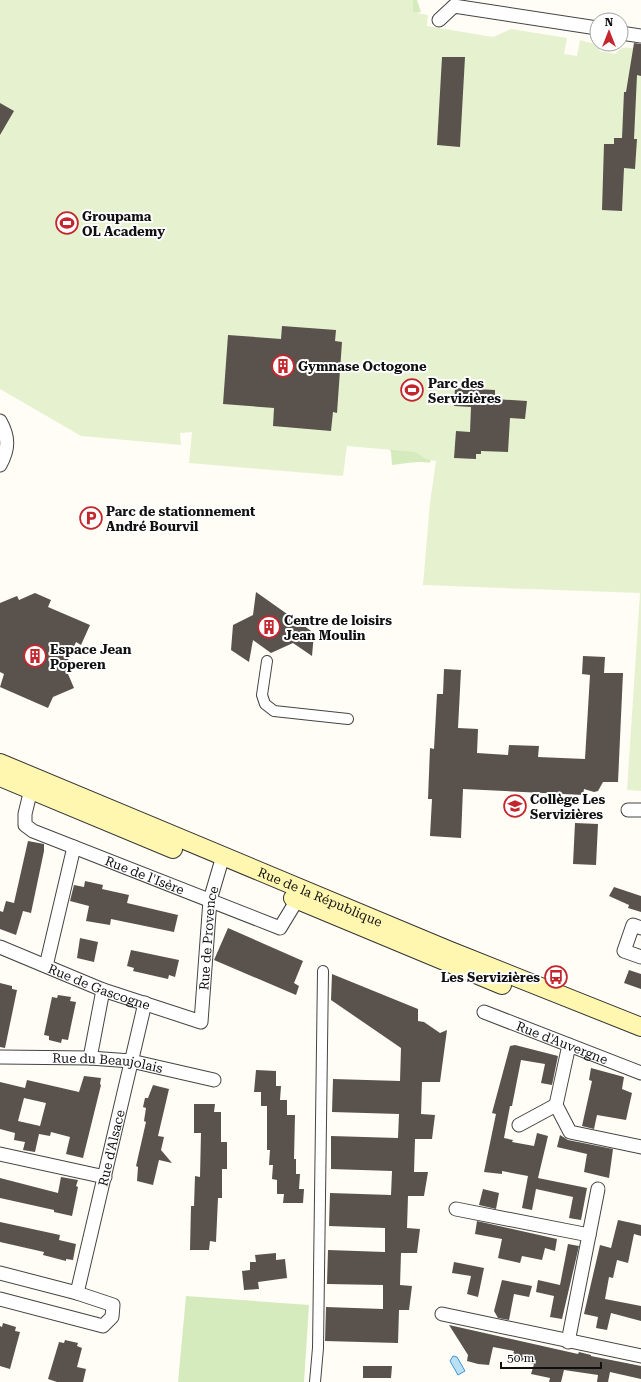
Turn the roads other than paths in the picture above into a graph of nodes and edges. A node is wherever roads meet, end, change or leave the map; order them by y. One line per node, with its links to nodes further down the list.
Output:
1 (439, 20): 2 (street)
2 (589, 27)
3 (629, 34): 4 (street)
4 (641, 36)
5 (2, 424): 6 (street)
6 (0, 465)
7 (267, 661): 8 (street)
8 (348, 719)
9 (0, 764): 11 (main road, Rue de la République)
10 (0, 777): 11 (main road, Rue de la République)
11 (32, 784): 14 (street, Rue de l'Isère); 15 (main road, Rue de la République)
12 (628, 810): 13 (street)
13 (641, 810)
14 (74, 847): 16 (street, Rue de l'Isère); 21 (street)
15 (220, 862): 16 (street, Rue de Provence); 17 (main road, Rue de la République); 23 (main road, Rue de la République)
16 (210, 900): 17 (street, Rue de l'Isère); 27 (street, Rue de Provence)
17 (296, 900): 23 (main road, Rue de la République)
18 (641, 928): 20 (street)
19 (0, 947): 21 (street, Rue de Gascogne)
20 (641, 957)
21 (46, 966): 24 (street, Rue de Gascogne)
22 (323, 971): 50 (street)
23 (502, 978): 28 (main road, Rue de la République); 29 (main road, Rue de la République)
24 (103, 990): 25 (street, Rue de Gascogne); 32 (street)
25 (145, 1003): 27 (street, Rue de Gascogne); 33 (street, Rue d'Alsace)
26 (484, 1012): 30 (street, Rue d'Auvergne)
27 (201, 1022)
28 (641, 1027)
29 (641, 1037)
30 (569, 1045): 34 (street, Rue d'Auvergne); 36 (street)
31 (0, 1057): 32 (street, Rue du Beaujolais)
32 (90, 1058): 33 (street, Rue du Beaujolais)
33 (131, 1062): 35 (street, Rue du Beaujolais); 40 (street, Rue d'Alsace)
34 (641, 1073)
35 (214, 1080)
36 (556, 1105): 37 (street); 38 (street)
37 (519, 1125)
38 (641, 1147)
39 (0, 1154): 40 (street)
40 (105, 1176): 45 (street, Rue d'Alsace)
41 (598, 1189): 43 (street)
42 (456, 1209): 43 (street)
43 (589, 1235): 48 (street)
44 (0, 1274): 45 (street)
45 (77, 1293): 46 (street)
46 (0, 1299)
47 (442, 1314): 48 (street)
48 (568, 1342): 49 (street)
49 (641, 1356)
50 (315, 1382)

